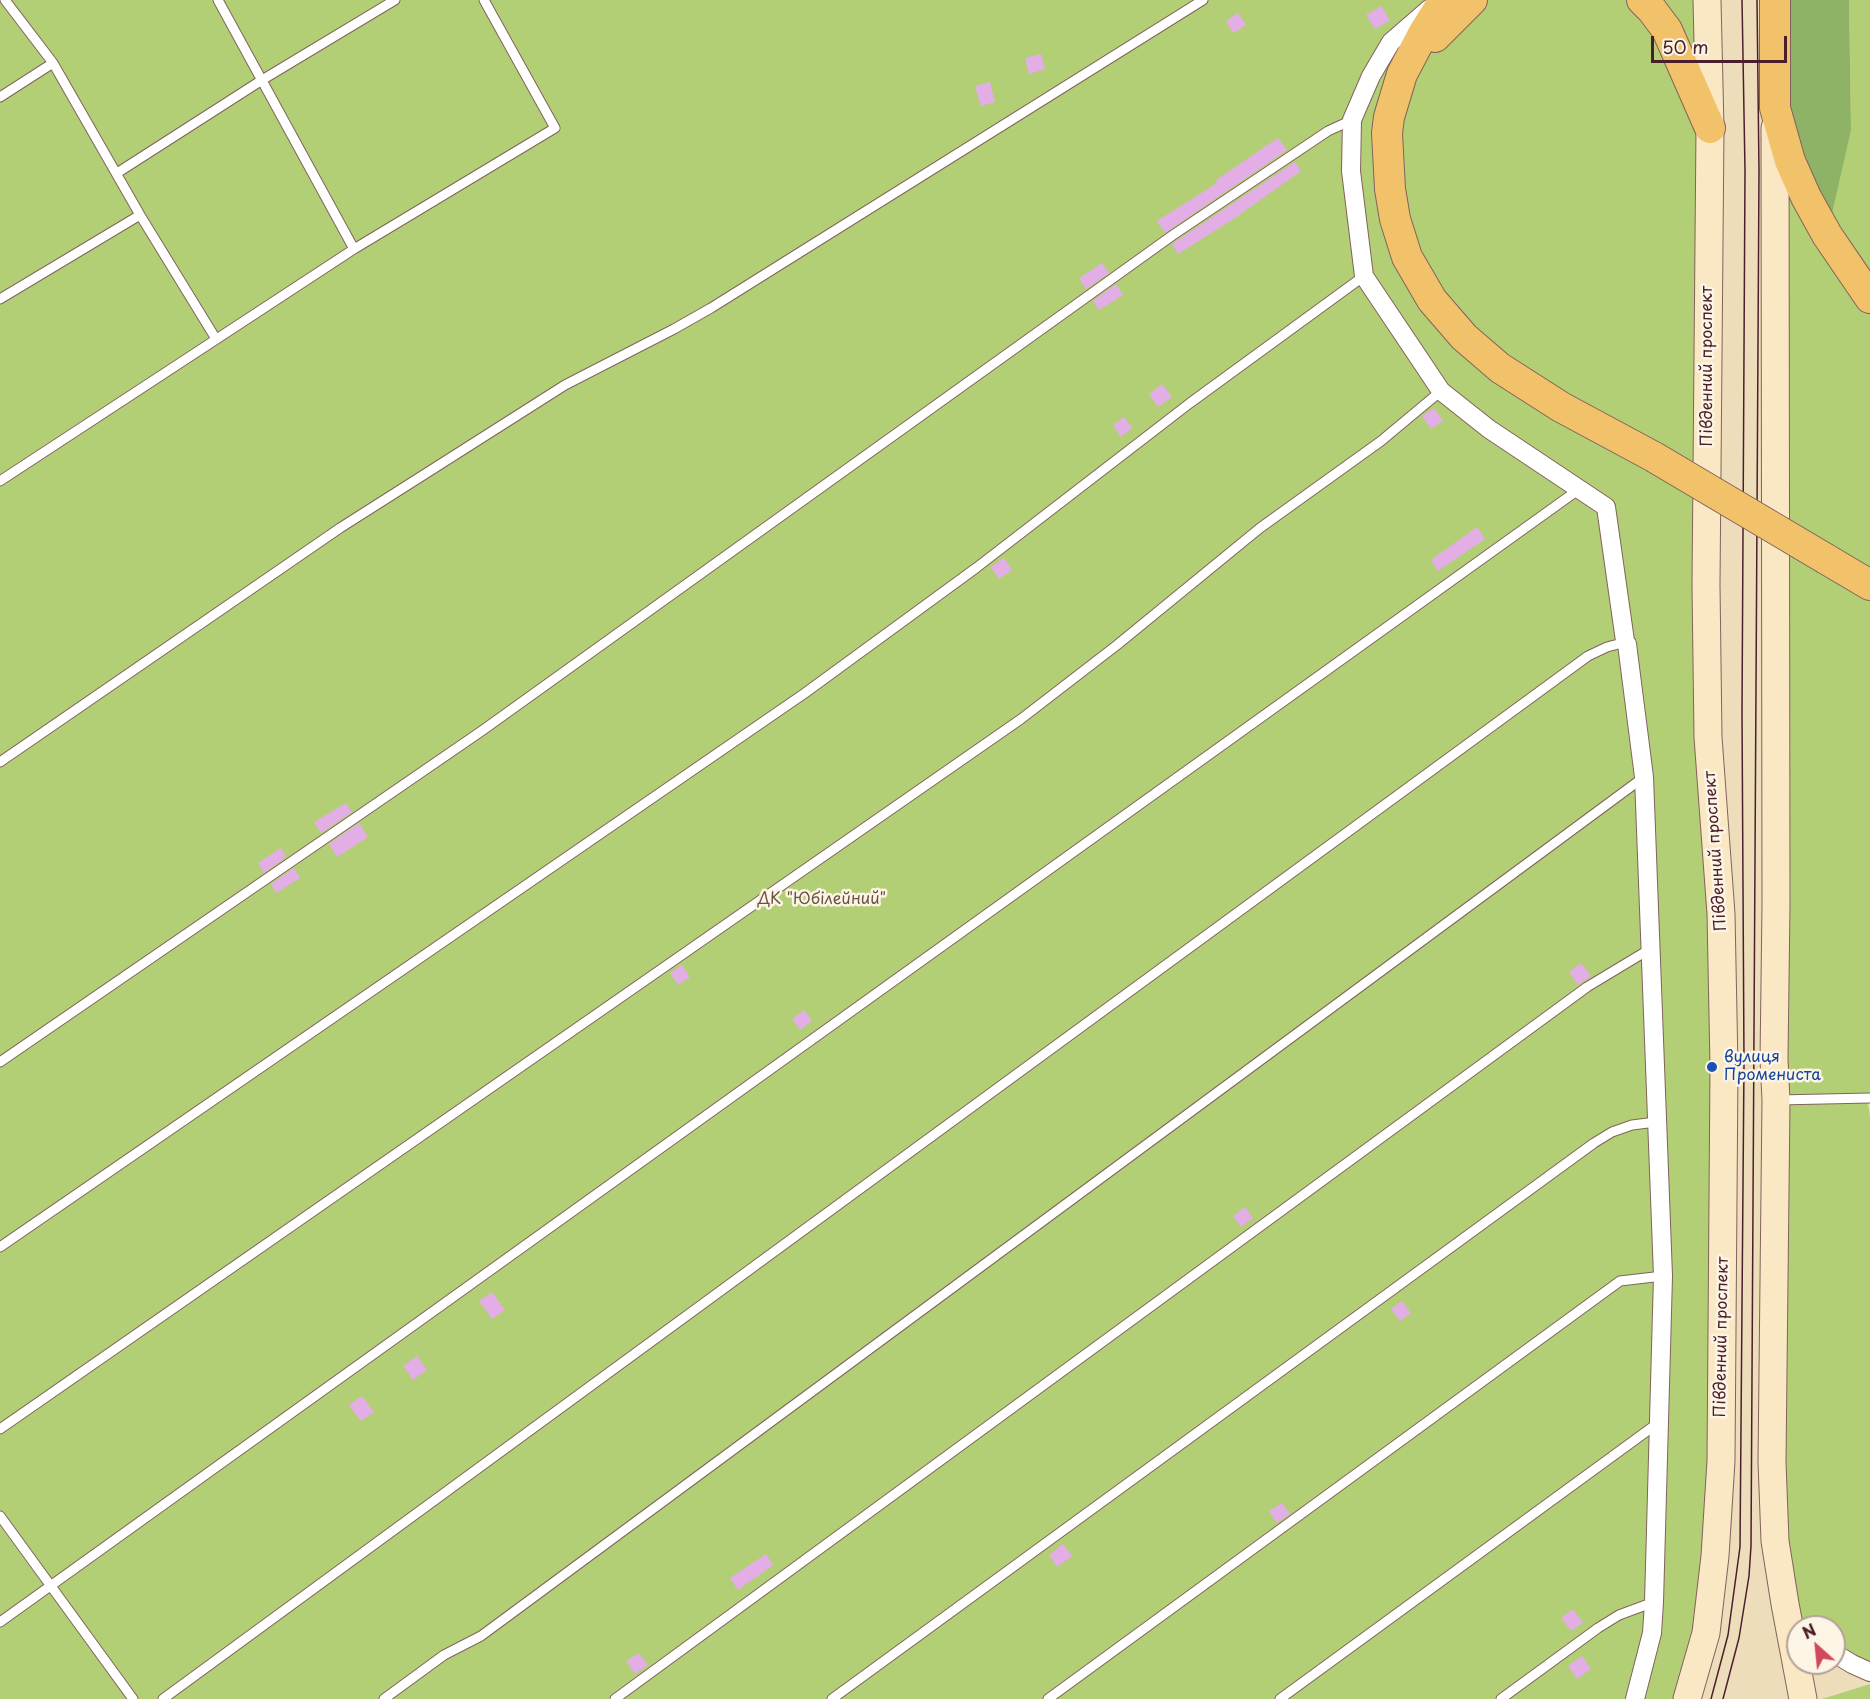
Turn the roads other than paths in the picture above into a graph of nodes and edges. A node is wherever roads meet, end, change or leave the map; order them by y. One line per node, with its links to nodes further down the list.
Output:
1 (5, 0): 12 (lane)
2 (218, 0): 13 (lane)
3 (395, 0): 13 (lane)
4 (484, 0): 21 (lane)
5 (1203, 0): 31 (lane)
6 (1439, 0): 17 (street)
7 (1444, 0): 15 (main road)
8 (1472, 0): 15 (main road)
9 (1642, 0): 18 (main road)
10 (1707, 0): 18 (main road, Південний проспект)
11 (1775, 0): 16 (main road)
12 (53, 63): 14 (lane); 19 (lane)
13 (262, 80): 19 (lane); 21 (lane)
14 (0, 97)
15 (1394, 97): 29 (main road, bridge)
16 (1775, 108): 23 (main road); 36 (main road)
17 (1352, 120): 22 (street); 34 (lane)
18 (1710, 128): 59 (main road, Південний проспект)
19 (117, 173): 20 (lane)
20 (140, 214): 24 (lane); 25 (lane)
21 (354, 249): 25 (lane)
22 (1364, 276): 26 (street); 38 (lane)
23 (1870, 298)
24 (0, 299)
25 (216, 339): 27 (lane)
26 (1441, 391): 28 (street); 41 (lane)
27 (0, 481)
28 (1578, 490): 30 (street); 43 (lane)
29 (1870, 585)
30 (1626, 643): 32 (street); 51 (lane)
31 (0, 762)
32 (1644, 777): 33 (street); 52 (lane)
33 (1650, 949): 37 (street); 53 (lane)
34 (0, 1062)
35 (1870, 1098): 36 (lane)
36 (1776, 1100): 45 (main road)
37 (1656, 1122): 39 (street); 54 (lane)
38 (0, 1247)
39 (1663, 1276): 40 (street); 55 (lane)
40 (1658, 1423): 44 (street); 56 (lane)
41 (0, 1429)
42 (0, 1516): 43 (lane)
43 (51, 1586): 47 (lane); 50 (lane)
44 (1654, 1602): 57 (lane); 58 (street)
45 (1785, 1604): 46 (street); 60 (main road)
46 (1794, 1615)
47 (0, 1622)
48 (1846, 1660): 49 (street)
49 (1870, 1671)
50 (133, 1699)
51 (163, 1699)
52 (384, 1699)
53 (615, 1699)
54 (832, 1699)
55 (1048, 1699)
56 (1280, 1699)
57 (1502, 1699)
58 (1635, 1699)
59 (1687, 1699)
60 (1803, 1699)

